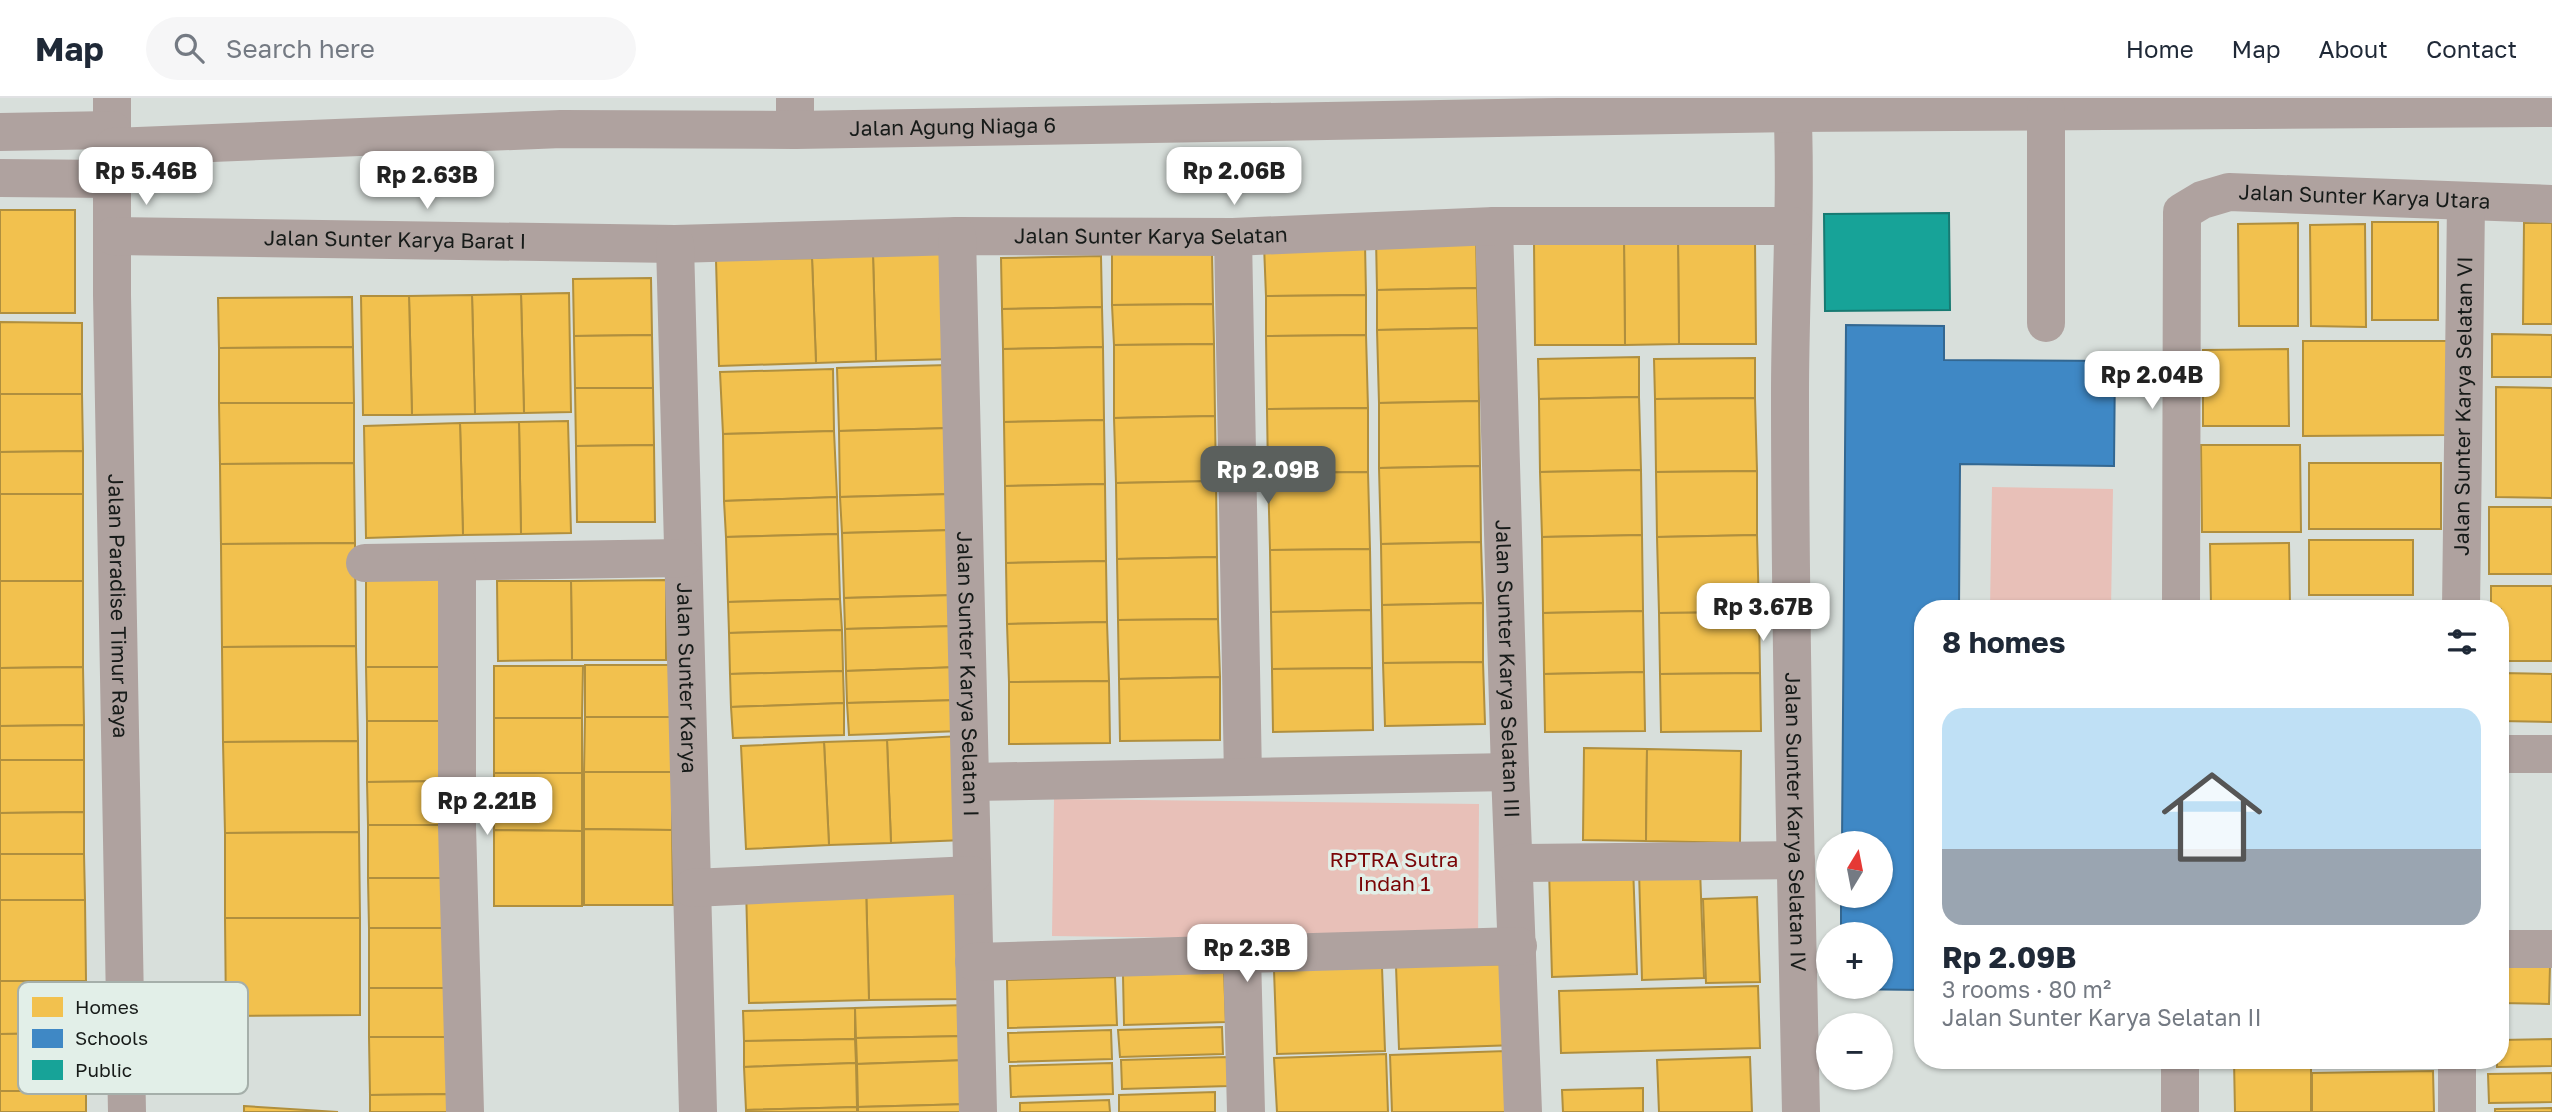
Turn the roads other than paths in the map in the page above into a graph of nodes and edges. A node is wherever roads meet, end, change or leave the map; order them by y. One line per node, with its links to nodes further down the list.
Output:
1 (2379, 103): 3 (street); 4 (street)
2 (1792, 105): 4 (street); 6 (street, Jalan Agung Niaga 6); 13 (street, Jalan Sunter Karya Selatan IV)
3 (2552, 108)
4 (2046, 111): 18 (street)
5 (561, 113): 6 (street, Jalan Agung Niaga 6); 8 (street, Jalan Agung Niaga 6)
6 (795, 114)
7 (0, 132): 8 (street)
8 (112, 138): 9 (street); 14 (street, Jalan Paradise Timur Raya)
9 (0, 178)
10 (2466, 203): 11 (street, Jalan Sunter Karya Utara); 22 (street, Jalan Sunter Karya Utara); 23 (street, Jalan Sunter Karya Selatan VI)
11 (2552, 204)
12 (1494, 226): 13 (street, Jalan Sunter Karya Selatan); 16 (street, Jalan Sunter Karya Selatan); 26 (street, Jalan Sunter Karya Selatan III)
13 (1793, 226): 29 (street, Jalan Sunter Karya Selatan IV)
14 (113, 236): 17 (street, Jalan Sunter Karya Barat I); 38 (street, Jalan Paradise Timur Raya)
15 (957, 236): 16 (street, Jalan Sunter Karya Selatan); 17 (street, Jalan Sunter Karya Selatan); 28 (street, Jalan Sunter Karya Selatan I)
16 (1233, 237): 27 (street)
17 (675, 244): 19 (street, Jalan Sunter Karya)
18 (2046, 323)
19 (683, 558): 21 (street); 32 (street, Jalan Sunter Karya)
20 (365, 563): 21 (street)
21 (457, 563): 43 (street)
22 (2181, 600)
23 (2461, 600)
24 (2509, 754): 25 (street)
25 (2552, 754)
26 (1510, 772): 27 (street); 30 (street, Jalan Sunter Karya Selatan III)
27 (1243, 777): 28 (street)
28 (971, 782): 31 (street, Jalan Sunter Karya Selatan I)
29 (1796, 860): 30 (street); 48 (street, Jalan Sunter Karya Selatan IV)
30 (1514, 863): 33 (street, Jalan Sunter Karya Selatan III)
31 (972, 875): 32 (street); 37 (street, Jalan Sunter Karya Selatan I)
32 (692, 888): 44 (street, Jalan Sunter Karya)
33 (1518, 947): 36 (street); 47 (street, Jalan Sunter Karya Selatan III)
34 (2509, 949): 35 (street)
35 (2552, 949)
36 (1242, 955): 37 (street); 46 (street)
37 (974, 962): 45 (street, Jalan Sunter Karya Selatan I)
38 (125, 982)
39 (2180, 1069): 49 (street)
40 (2457, 1069): 50 (street)
41 (127, 1094): 42 (street, Jalan Paradise Timur Raya)
42 (127, 1112)
43 (465, 1112)
44 (698, 1112)
45 (978, 1112)
46 (1247, 1112)
47 (1522, 1112)
48 (1801, 1112)
49 (2180, 1112)
50 (2457, 1112)

